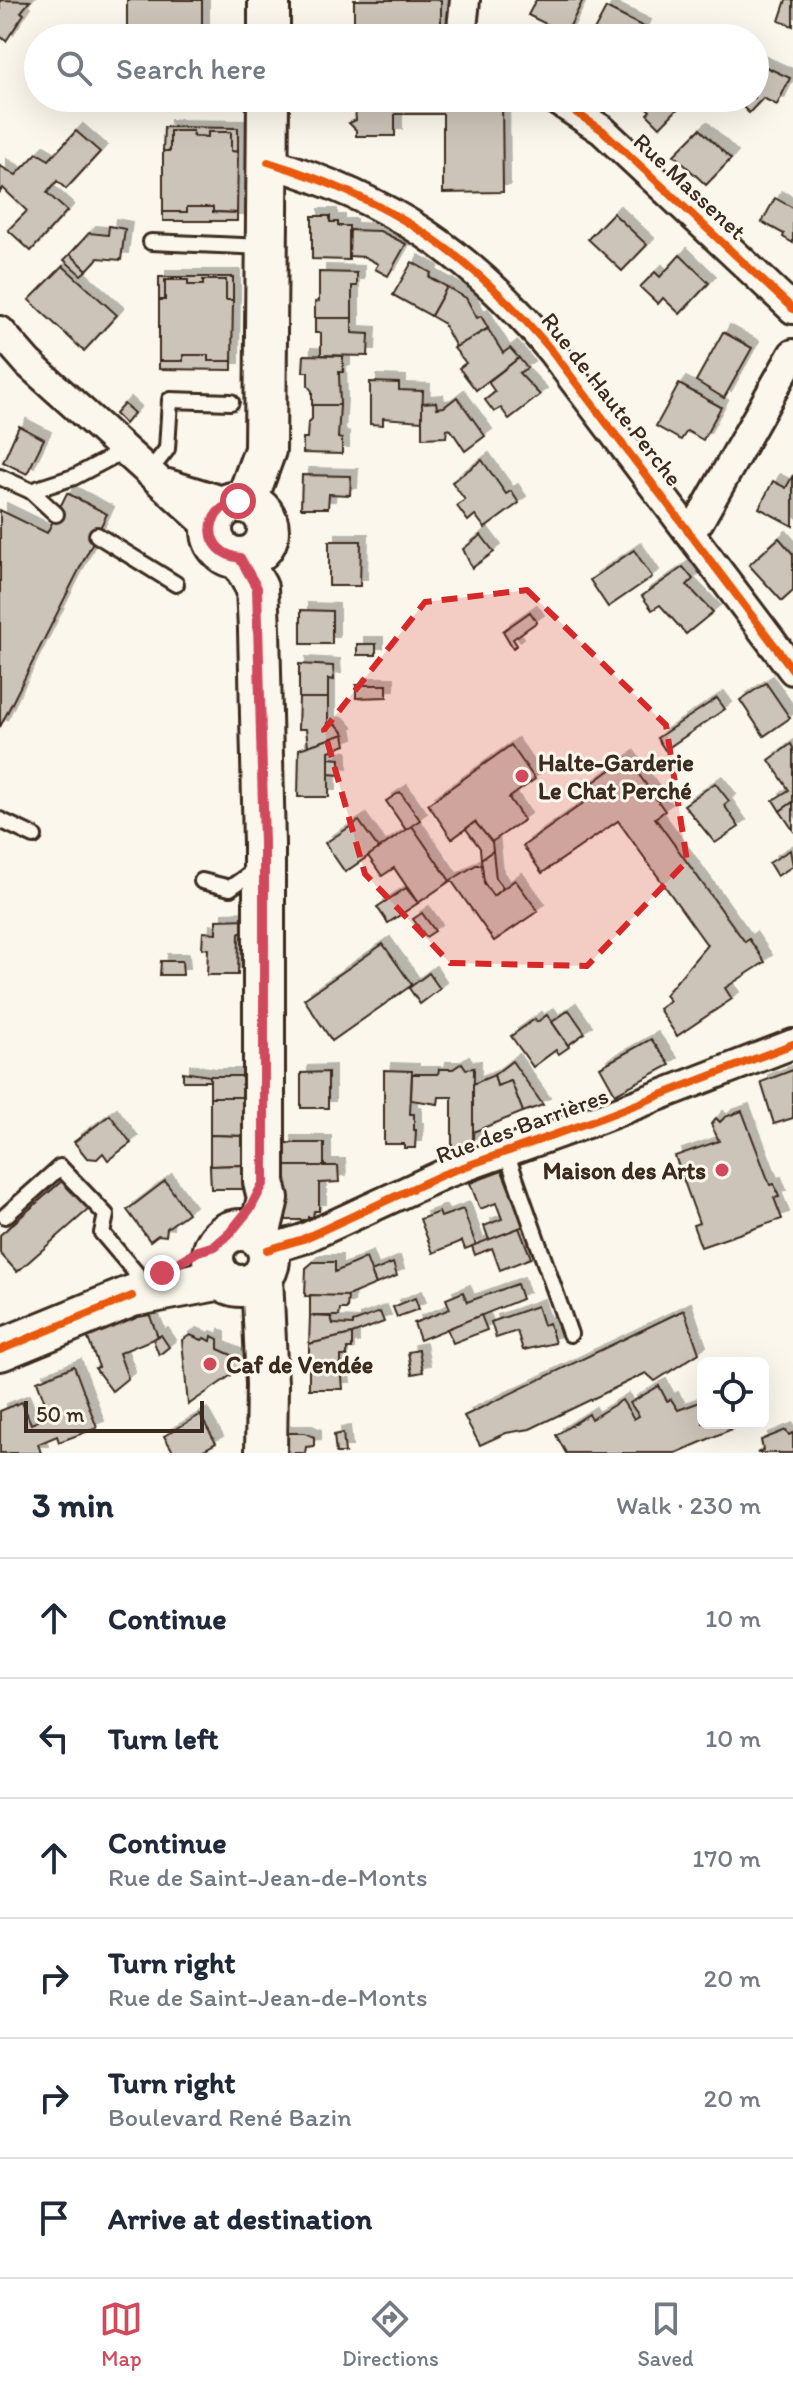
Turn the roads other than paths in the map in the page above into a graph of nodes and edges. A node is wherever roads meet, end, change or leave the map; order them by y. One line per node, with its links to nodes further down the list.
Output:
1 (269, 0): 3 (main road)
2 (465, 0): 4 (street)
3 (269, 24)
4 (462, 24)
5 (268, 112): 7 (main road)
6 (575, 112): 10 (street, Rue Massenet)
7 (268, 162): 9 (main road); 20 (street, Rue de Haute Perche)
8 (151, 242): 9 (lane)
9 (269, 247): 18 (main road)
10 (793, 309)
11 (7, 344): 14 (street)
12 (793, 354): 20 (street)
13 (231, 402): 16 (lane)
14 (125, 450): 16 (street); 17 (lane)
15 (0, 477): 17 (lane)
16 (154, 477): 18 (street)
17 (31, 491): 19 (lane)
18 (229, 511): 26 (main road)
19 (56, 514)
20 (688, 531): 23 (street, Rue de Haute Perche)
21 (97, 535): 22 (lane)
22 (176, 584)
23 (793, 670)
24 (0, 820): 25 (lane)
25 (34, 836)
26 (264, 864): 27 (lane); 31 (main road)
27 (202, 881)
28 (793, 1044): 29 (street, Rue des Barrières)
29 (506, 1152): 31 (street, Rue des Barrières); 33 (lane)
30 (5, 1216): 32 (lane)
31 (240, 1258): 32 (main road); 35 (main road)
32 (132, 1296): 34 (main road)
33 (570, 1334)
34 (0, 1350)
35 (266, 1453)

